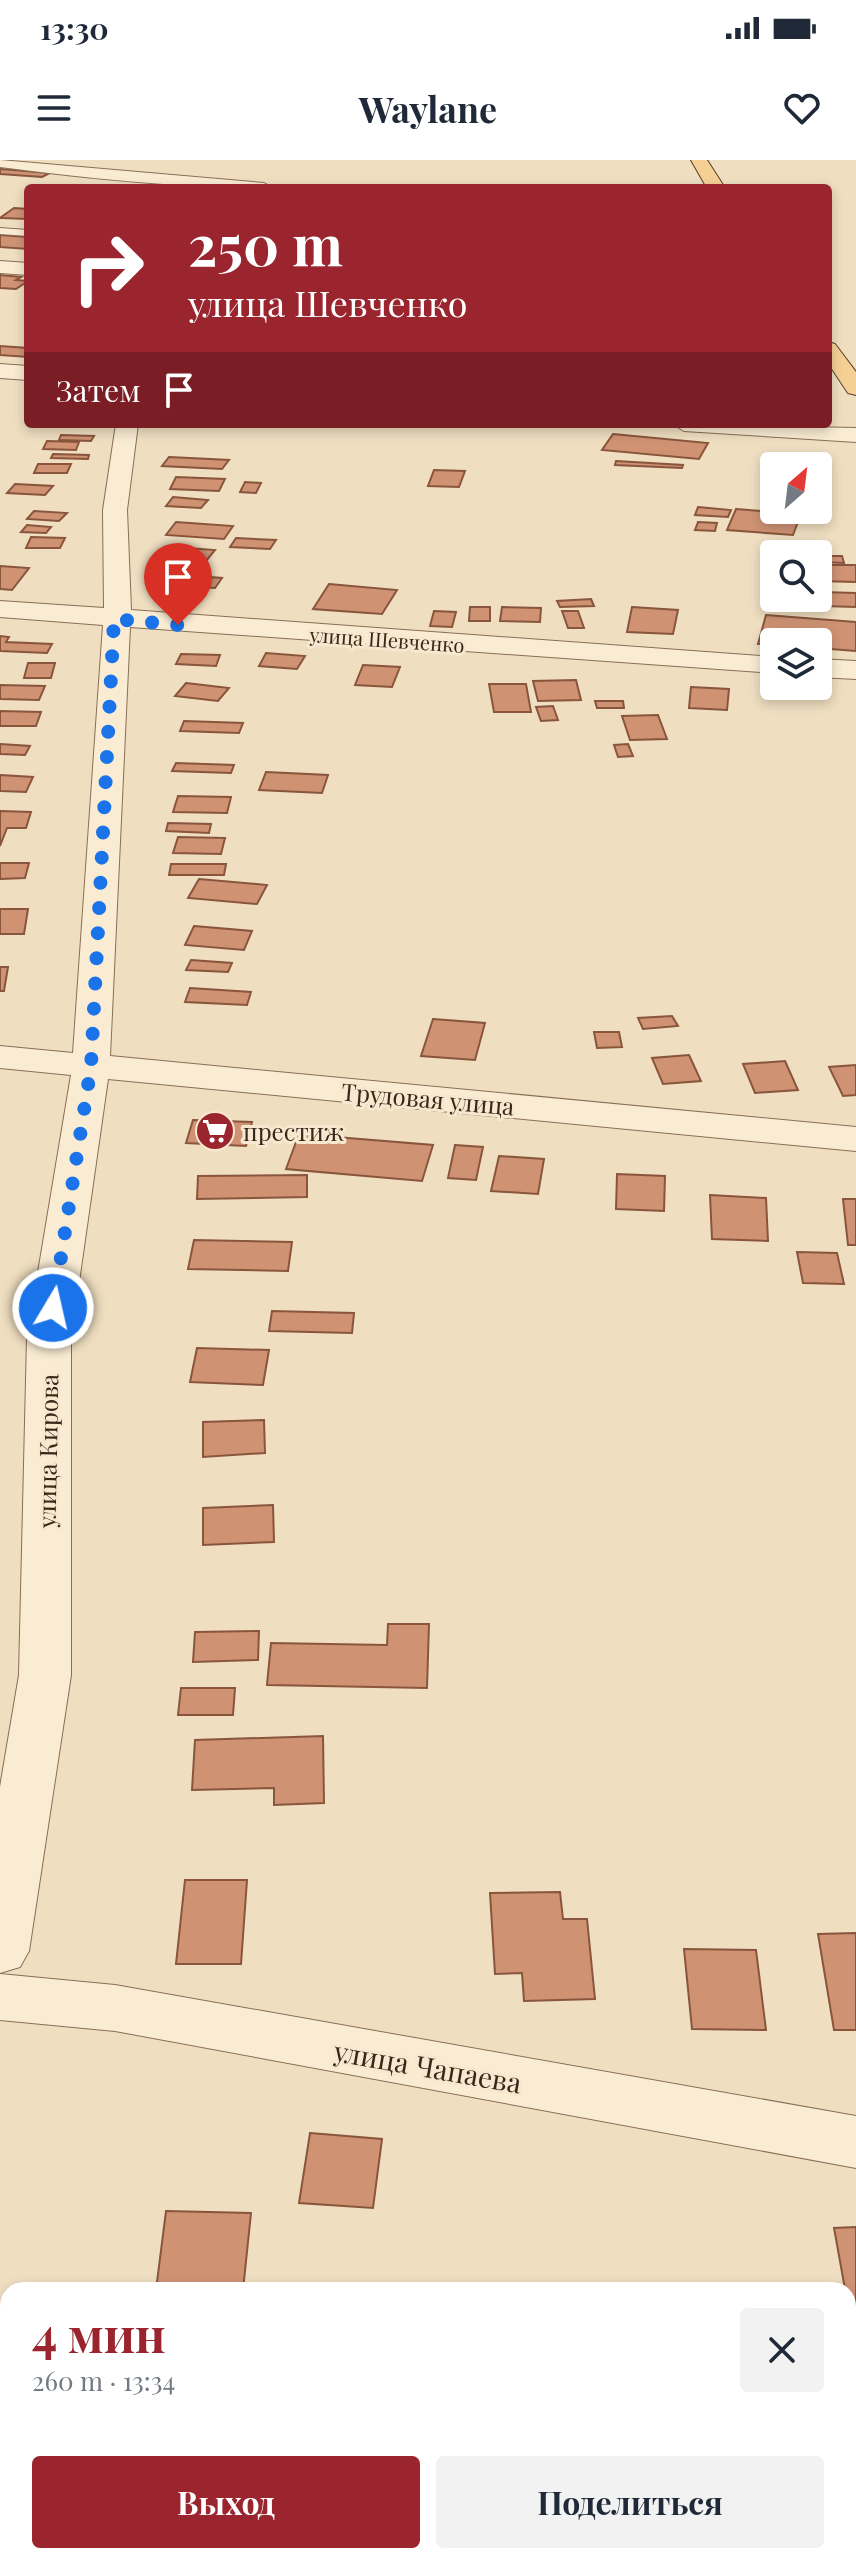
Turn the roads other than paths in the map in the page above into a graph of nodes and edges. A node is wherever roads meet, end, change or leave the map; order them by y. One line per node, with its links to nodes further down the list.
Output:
1 (699, 160): 4 (main road)
2 (0, 162): 3 (street)
3 (215, 184)
4 (714, 184)
5 (0, 231): 6 (lane)
6 (24, 233)
7 (0, 267): 8 (street)
8 (24, 269)
9 (832, 354): 12 (main road)
10 (0, 371): 11 (street)
11 (24, 373)
12 (856, 388)
13 (126, 428): 17 (street, улица Кирова)
14 (747, 428): 15 (street)
15 (856, 435)
16 (0, 609): 17 (street, улица Шевченко)
17 (114, 619): 18 (street, улица Шевченко); 22 (street, улица Кирова)
18 (760, 664)
19 (832, 669): 20 (street)
20 (856, 670)
21 (0, 1057): 22 (street, Трудовая улица)
22 (91, 1066): 23 (street, Трудовая улица); 24 (street, улица Кирова)
23 (856, 1139)
24 (0, 1951)
25 (0, 1997): 26 (street, улица Чапаева)
26 (856, 2142)

